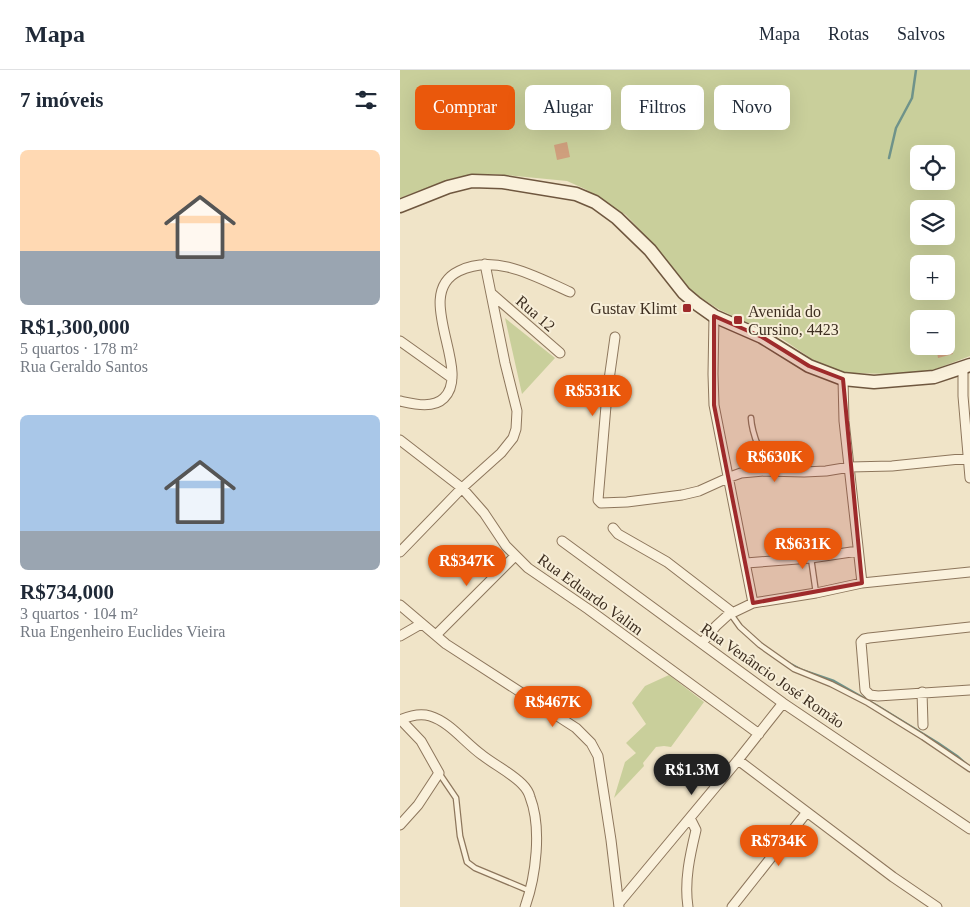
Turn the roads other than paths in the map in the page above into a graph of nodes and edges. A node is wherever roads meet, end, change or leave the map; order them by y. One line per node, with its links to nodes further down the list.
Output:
1 (400, 206): 5 (main road)
2 (485, 264): 3 (street); 4 (street); 10 (street)
3 (570, 292)
4 (492, 294): 8 (street, Rua 12); 20 (street)
5 (714, 316): 11 (main road); 18 (street)
6 (615, 337): 18 (street)
7 (400, 341): 10 (street)
8 (560, 353)
9 (967, 366): 11 (main road); 15 (street)
10 (452, 378): 12 (street)
11 (843, 379): 16 (street)
12 (400, 402)
13 (751, 418): 17 (lane)
14 (400, 440): 20 (street, Rua Eduardo Valim)
15 (969, 458): 16 (street); 19 (street)
16 (850, 467): 17 (street); 23 (street)
17 (765, 471): 18 (street)
18 (730, 477): 27 (street)
19 (970, 478)
20 (462, 488): 24 (street); 25 (street, Rua Eduardo Valim)
21 (613, 528): 33 (street)
22 (562, 541): 38 (street, Rua Venâncio José Romão)
23 (858, 551): 26 (street); 29 (street)
24 (400, 552)
25 (515, 556): 36 (street); 45 (street, Rua Eduardo Valim)
26 (811, 558): 27 (street); 30 (lane)
27 (746, 562): 31 (street)
28 (970, 572): 29 (street)
29 (862, 583): 30 (street)
30 (816, 593): 31 (street)
31 (753, 603): 33 (street)
32 (400, 605): 34 (street)
33 (731, 613): 38 (street); 41 (lane)
34 (421, 624): 36 (street); 37 (street)
35 (970, 627): 41 (street)
36 (436, 635): 54 (street)
37 (400, 636)
38 (702, 643): 42 (street, Rua Venâncio José Romão)
39 (970, 690): 40 (street)
40 (922, 692): 41 (street); 44 (street)
41 (872, 698): 47 (lane)
42 (783, 704): 45 (street); 52 (street, Rua Venâncio José Romão)
43 (400, 720): 48 (street); 53 (street)
44 (923, 725)
45 (759, 734): 46 (street)
46 (738, 760): 49 (street); 50 (street)
47 (970, 769)
48 (439, 773): 51 (street); 53 (lane)
49 (807, 812): 57 (street); 58 (street)
50 (690, 818): 54 (street); 56 (street)
51 (400, 825)
52 (970, 829)
53 (531, 891): 55 (street)
54 (619, 905)
55 (525, 907)
56 (688, 907)
57 (732, 907)
58 (937, 907)

